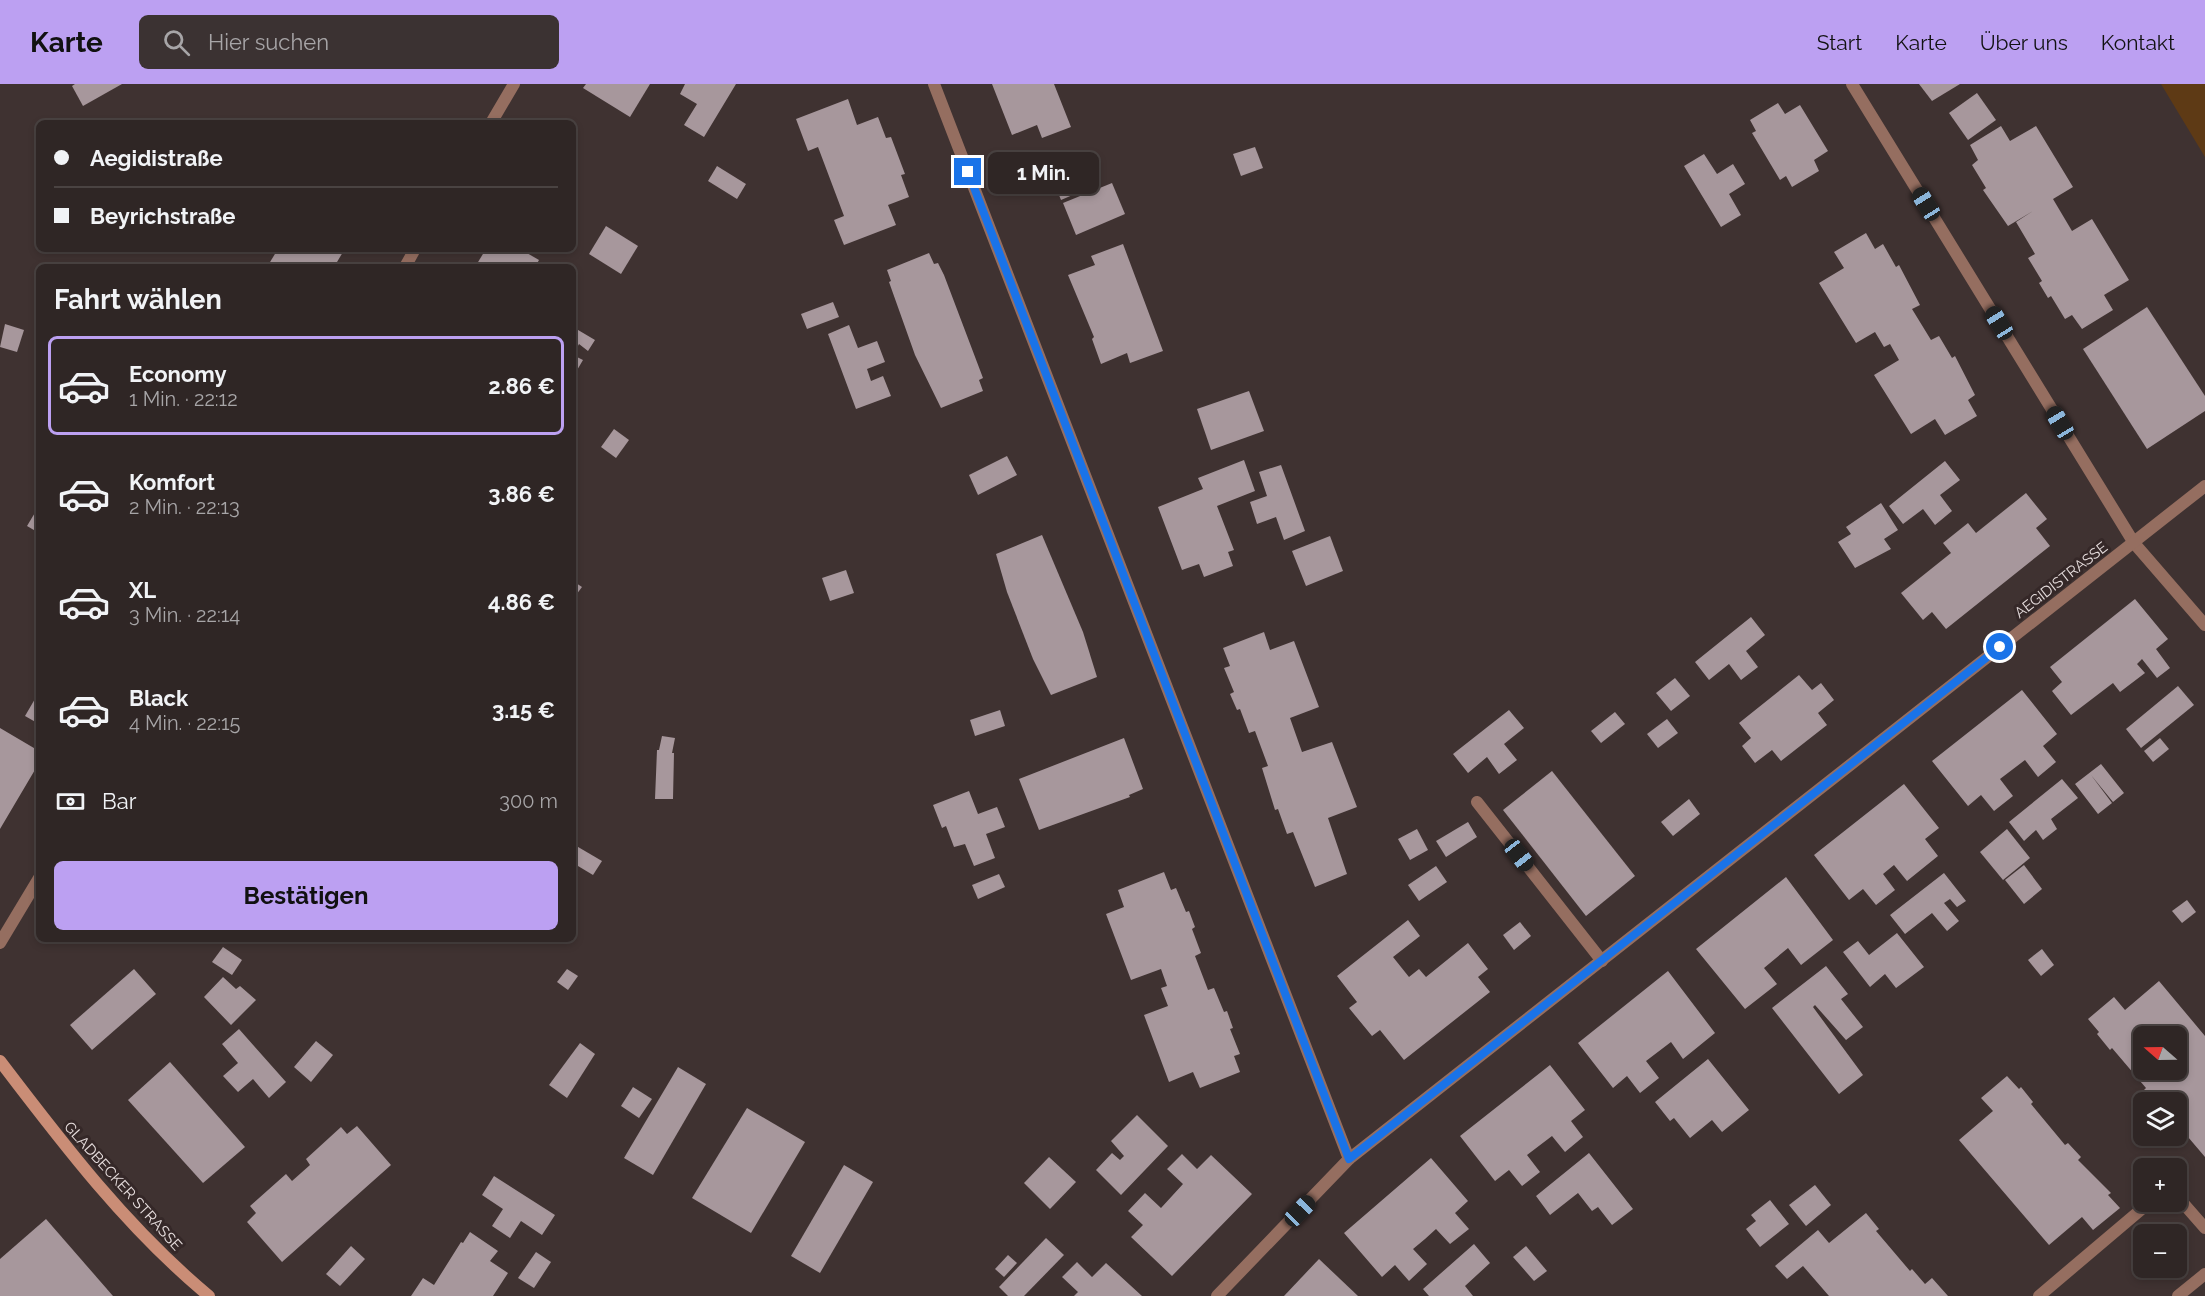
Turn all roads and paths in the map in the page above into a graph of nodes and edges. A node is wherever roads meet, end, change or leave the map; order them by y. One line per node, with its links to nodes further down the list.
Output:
1 (514, 84): 4 (street)
2 (934, 84): 13 (street)
3 (1852, 84): 6 (street)
4 (493, 120)
5 (2205, 486): 6 (street, AEGIDISTRASSE)
6 (2134, 543): 7 (street); 11 (street, AEGIDISTRASSE)
7 (2205, 624)
8 (1478, 801): 11 (street)
9 (36, 883): 10 (street)
10 (0, 943)
11 (1602, 961): 13 (street, AEGIDISTRASSE)
12 (0, 1061): 18 (main road, GLADBECKER STRASSE)
13 (1349, 1159): 19 (street, AEGIDISTRASSE)
14 (2187, 1208): 16 (street)
15 (2138, 1212): 20 (street)
16 (2205, 1228)
17 (2205, 1274): 21 (street)
18 (209, 1296)
19 (1217, 1296)
20 (2039, 1296)
21 (2178, 1296)

